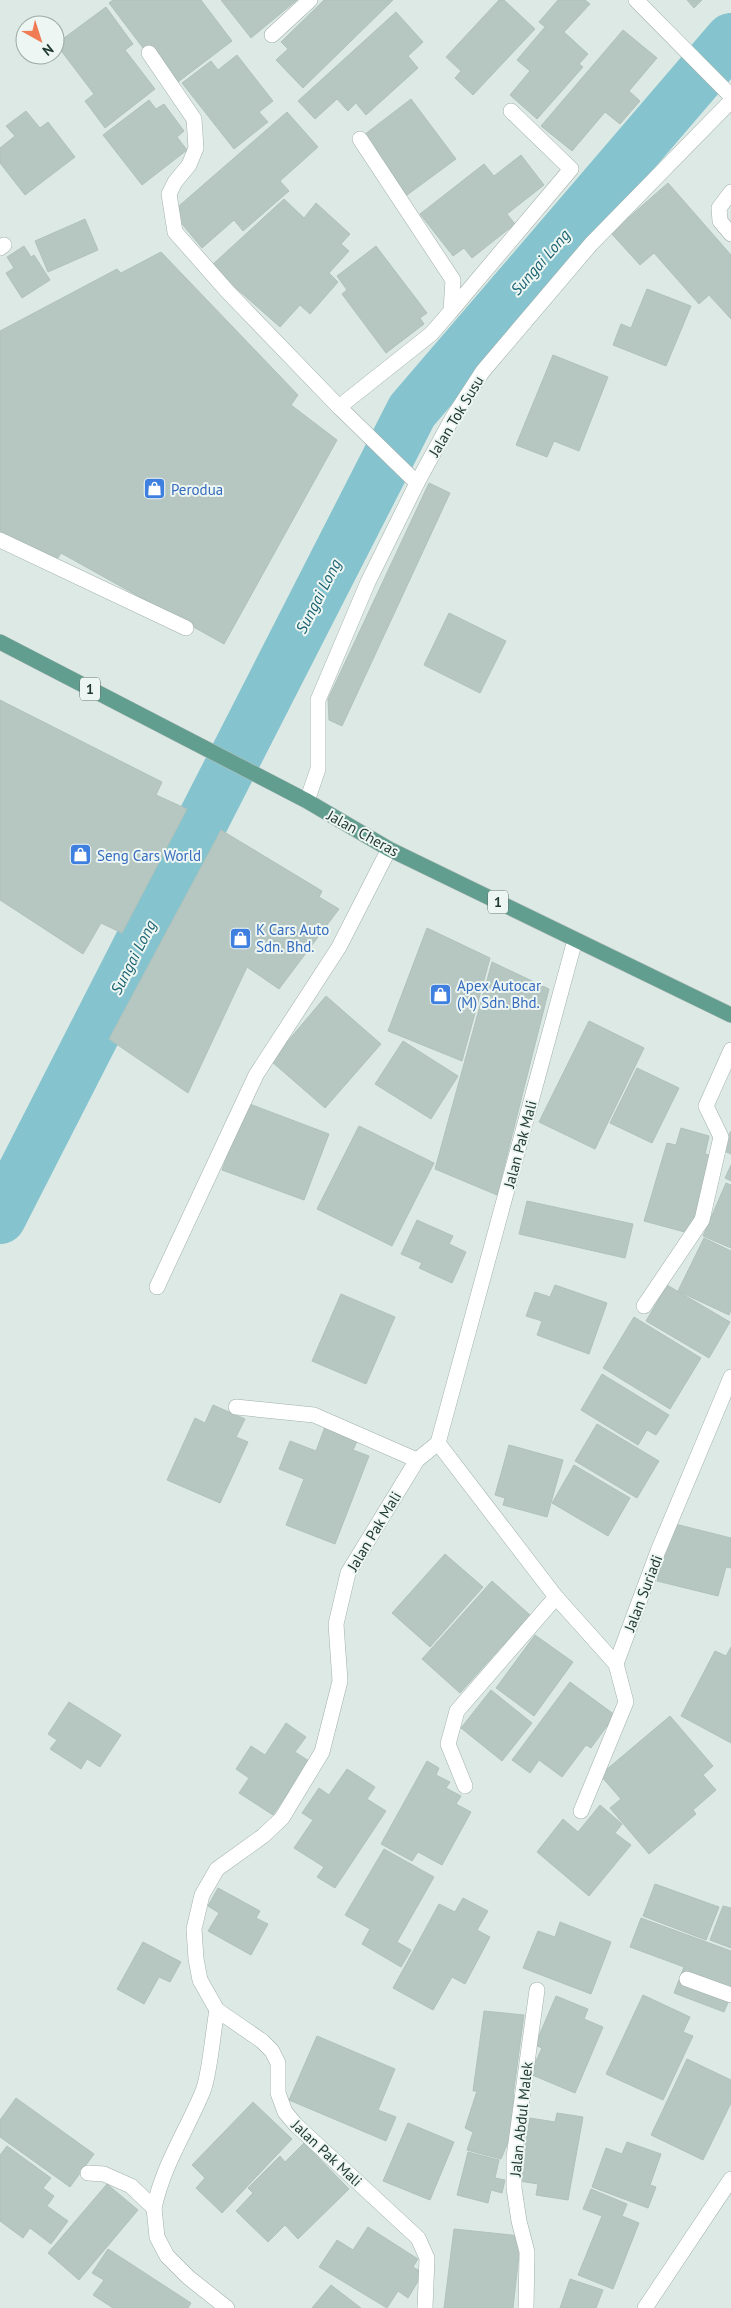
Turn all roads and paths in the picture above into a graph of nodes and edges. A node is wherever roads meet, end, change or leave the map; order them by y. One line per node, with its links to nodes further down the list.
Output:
1 (310, 0): 3 (street)
2 (636, 0): 5 (street)
3 (272, 35)
4 (149, 54): 11 (street)
5 (729, 95): 12 (street, Jalan Tok Susu)
6 (511, 111): 10 (street)
7 (360, 139): 10 (street)
8 (731, 192): 9 (street)
9 (731, 234)
10 (451, 311): 11 (street)
11 (343, 412): 12 (street)
12 (417, 483): 16 (street, Jalan Tok Susu)
13 (0, 540): 14 (street)
14 (186, 628)
15 (0, 642): 16 (main road, Jalan Cheras / 1)
16 (307, 801): 17 (main road, Jalan Cheras / 1)
17 (389, 849): 18 (main road, Jalan Cheras / 1); 21 (street)
18 (575, 940): 19 (main road, Jalan Cheras / 1); 25 (street, Jalan Pak Mali)
19 (731, 1014)
20 (731, 1050): 22 (street)
21 (157, 1287)
22 (644, 1306)
23 (731, 1377): 28 (street, Jalan Suriadi)
24 (236, 1407): 26 (street)
25 (438, 1443): 26 (street, Jalan Pak Mali); 27 (street)
26 (417, 1460): 34 (street, Jalan Pak Mali)
27 (556, 1597): 28 (street); 29 (street)
28 (616, 1664): 30 (street)
29 (466, 1786)
30 (581, 1811)
31 (687, 1979): 33 (street)
32 (538, 1990): 40 (street, Jalan Abdul Malek)
33 (731, 1995)
34 (217, 2010): 37 (street); 39 (street, Jalan Pak Mali)
35 (88, 2173): 37 (street)
36 (731, 2179): 41 (street)
37 (154, 2208): 38 (street)
38 (227, 2308)
39 (425, 2308)
40 (526, 2308)
41 (645, 2308)

